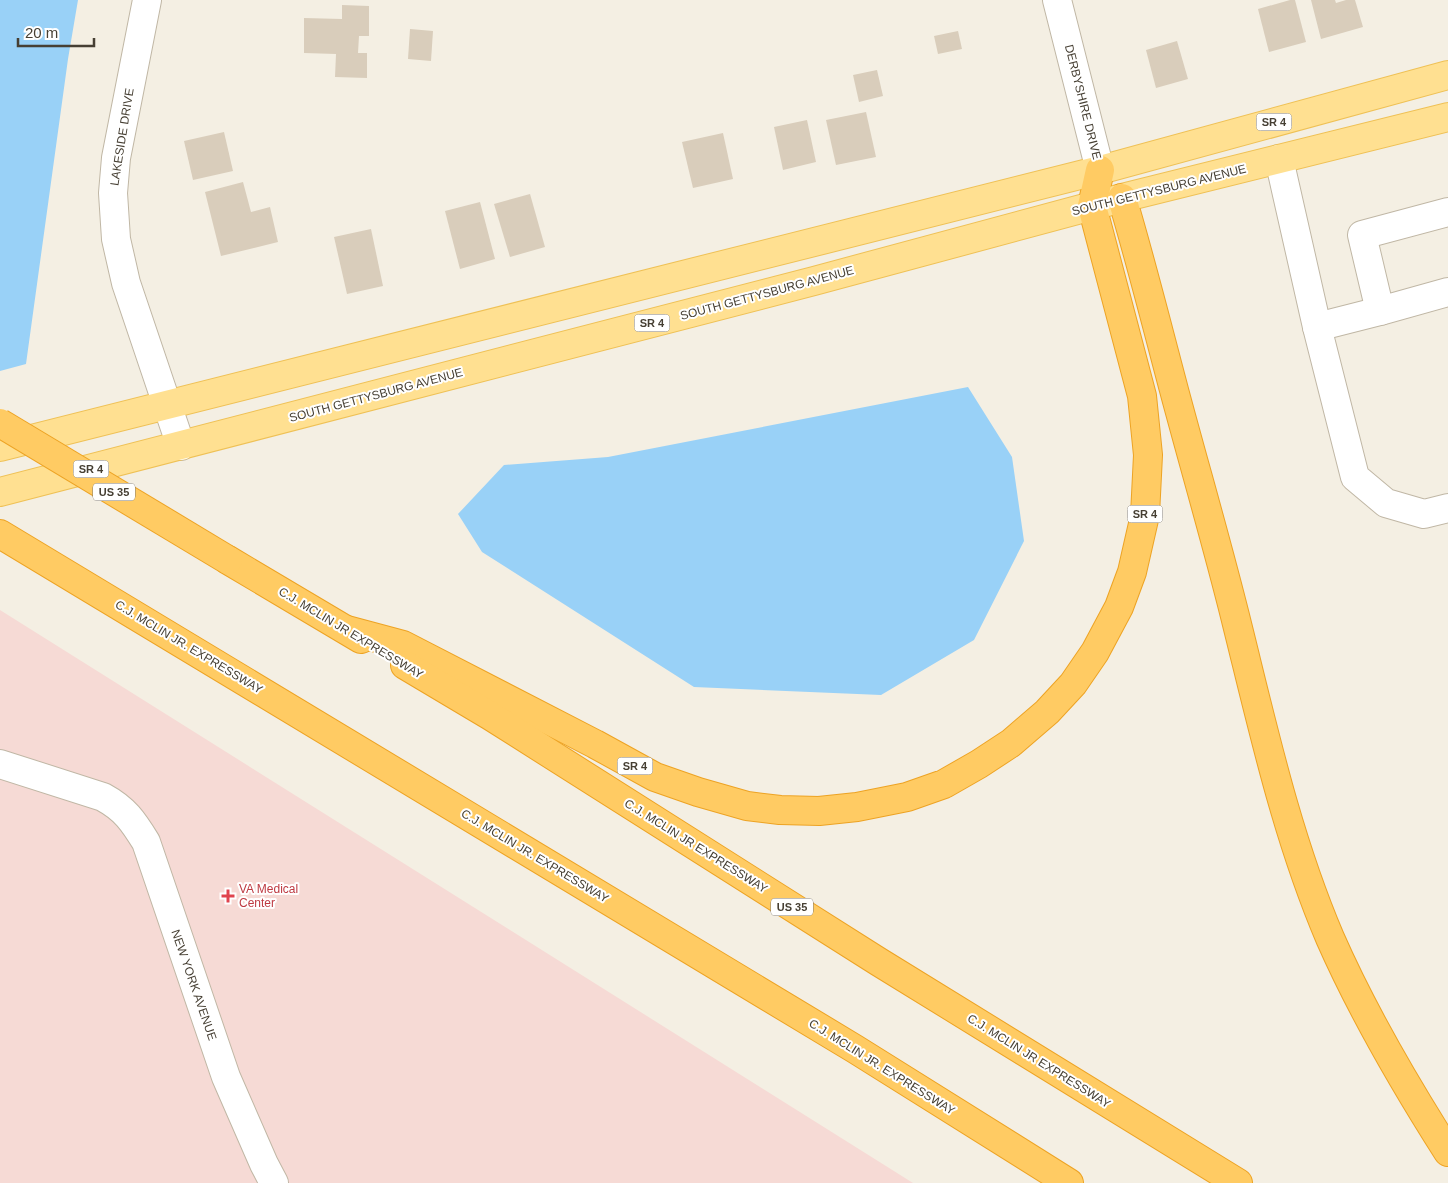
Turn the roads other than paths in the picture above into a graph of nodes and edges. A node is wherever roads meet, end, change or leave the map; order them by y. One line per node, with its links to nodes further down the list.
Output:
1 (148, 0): 13 (street, LAKESIDE DRIVE)
2 (1057, 0): 6 (street, DERBYSHIRE DRIVE)
3 (1448, 75): 6 (main road, SR 4)
4 (1448, 117): 5 (main road, SOUTH GETTYSBURG AVENUE / SR 4)
5 (1279, 159): 7 (main road, SOUTH GETTYSBURG AVENUE / SR 4); 12 (street)
6 (1100, 170): 7 (main road, DERBYSHIRE DRIVE); 8 (highway, SR 4); 13 (main road)
7 (1122, 198): 8 (main road, SOUTH GETTYSBURG AVENUE / SR 4); 22 (highway)
8 (1092, 206): 15 (main road, SOUTH GETTYSBURG AVENUE / SR 4); 20 (highway, SR 4)
9 (1448, 212): 11 (street)
10 (1448, 292): 11 (street)
11 (1380, 311): 12 (street)
12 (1317, 327): 18 (street)
13 (167, 405): 15 (street, LAKESIDE DRIVE); 16 (main road)
14 (0, 423): 20 (highway, C.J. MCLIN JR EXPRESSWAY / US 35, bridge)
15 (181, 446): 17 (main road, SOUTH GETTYSBURG AVENUE / SR 4)
16 (0, 447)
17 (0, 492)
18 (1448, 508)
19 (0, 534): 24 (highway, C.J. MCLIN JR. EXPRESSWAY)
20 (347, 630): 25 (highway, C.J. MCLIN JR EXPRESSWAY / US 35)
21 (0, 764): 23 (street, NEW YORK AVENUE)
22 (1448, 1152)
23 (274, 1183)
24 (1069, 1183)
25 (1238, 1183)

